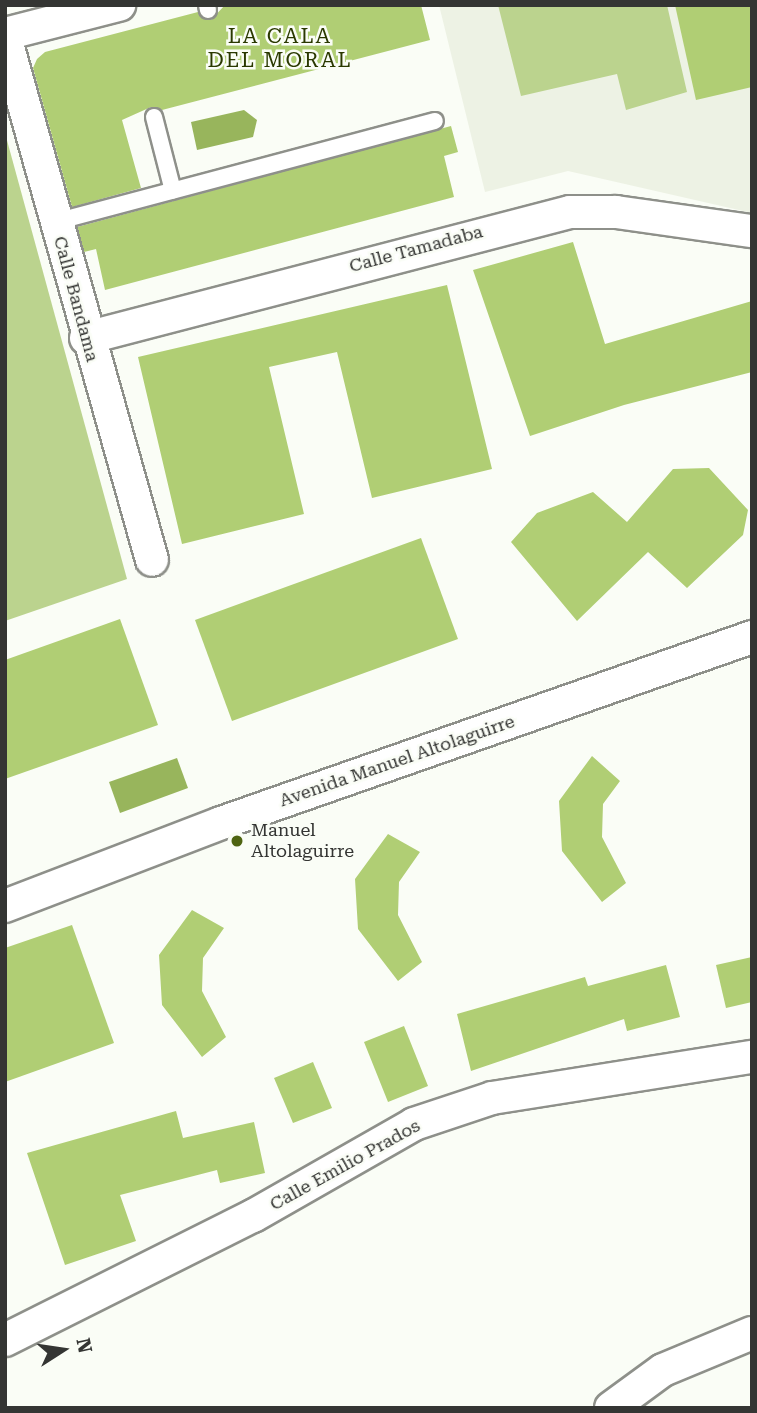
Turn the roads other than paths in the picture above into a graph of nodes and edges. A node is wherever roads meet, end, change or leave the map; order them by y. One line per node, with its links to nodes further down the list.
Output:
1 (119, 5): 2 (street)
2 (5, 36): 6 (street, Calle Bandama)
3 (154, 117): 5 (lane)
4 (435, 121): 5 (lane)
5 (173, 191): 6 (lane)
6 (55, 222): 8 (street, Calle Bandama)
7 (752, 231): 8 (street, Calle Tamadaba)
8 (86, 338): 9 (street, Calle Bandama)
9 (152, 560)
10 (752, 637): 11 (street, Avenida Manuel Altolaguirre)
11 (5, 906)
12 (752, 1057): 14 (street, Calle Emilio Prados)
13 (752, 1333): 15 (street)
14 (5, 1340)
15 (617, 1406)

